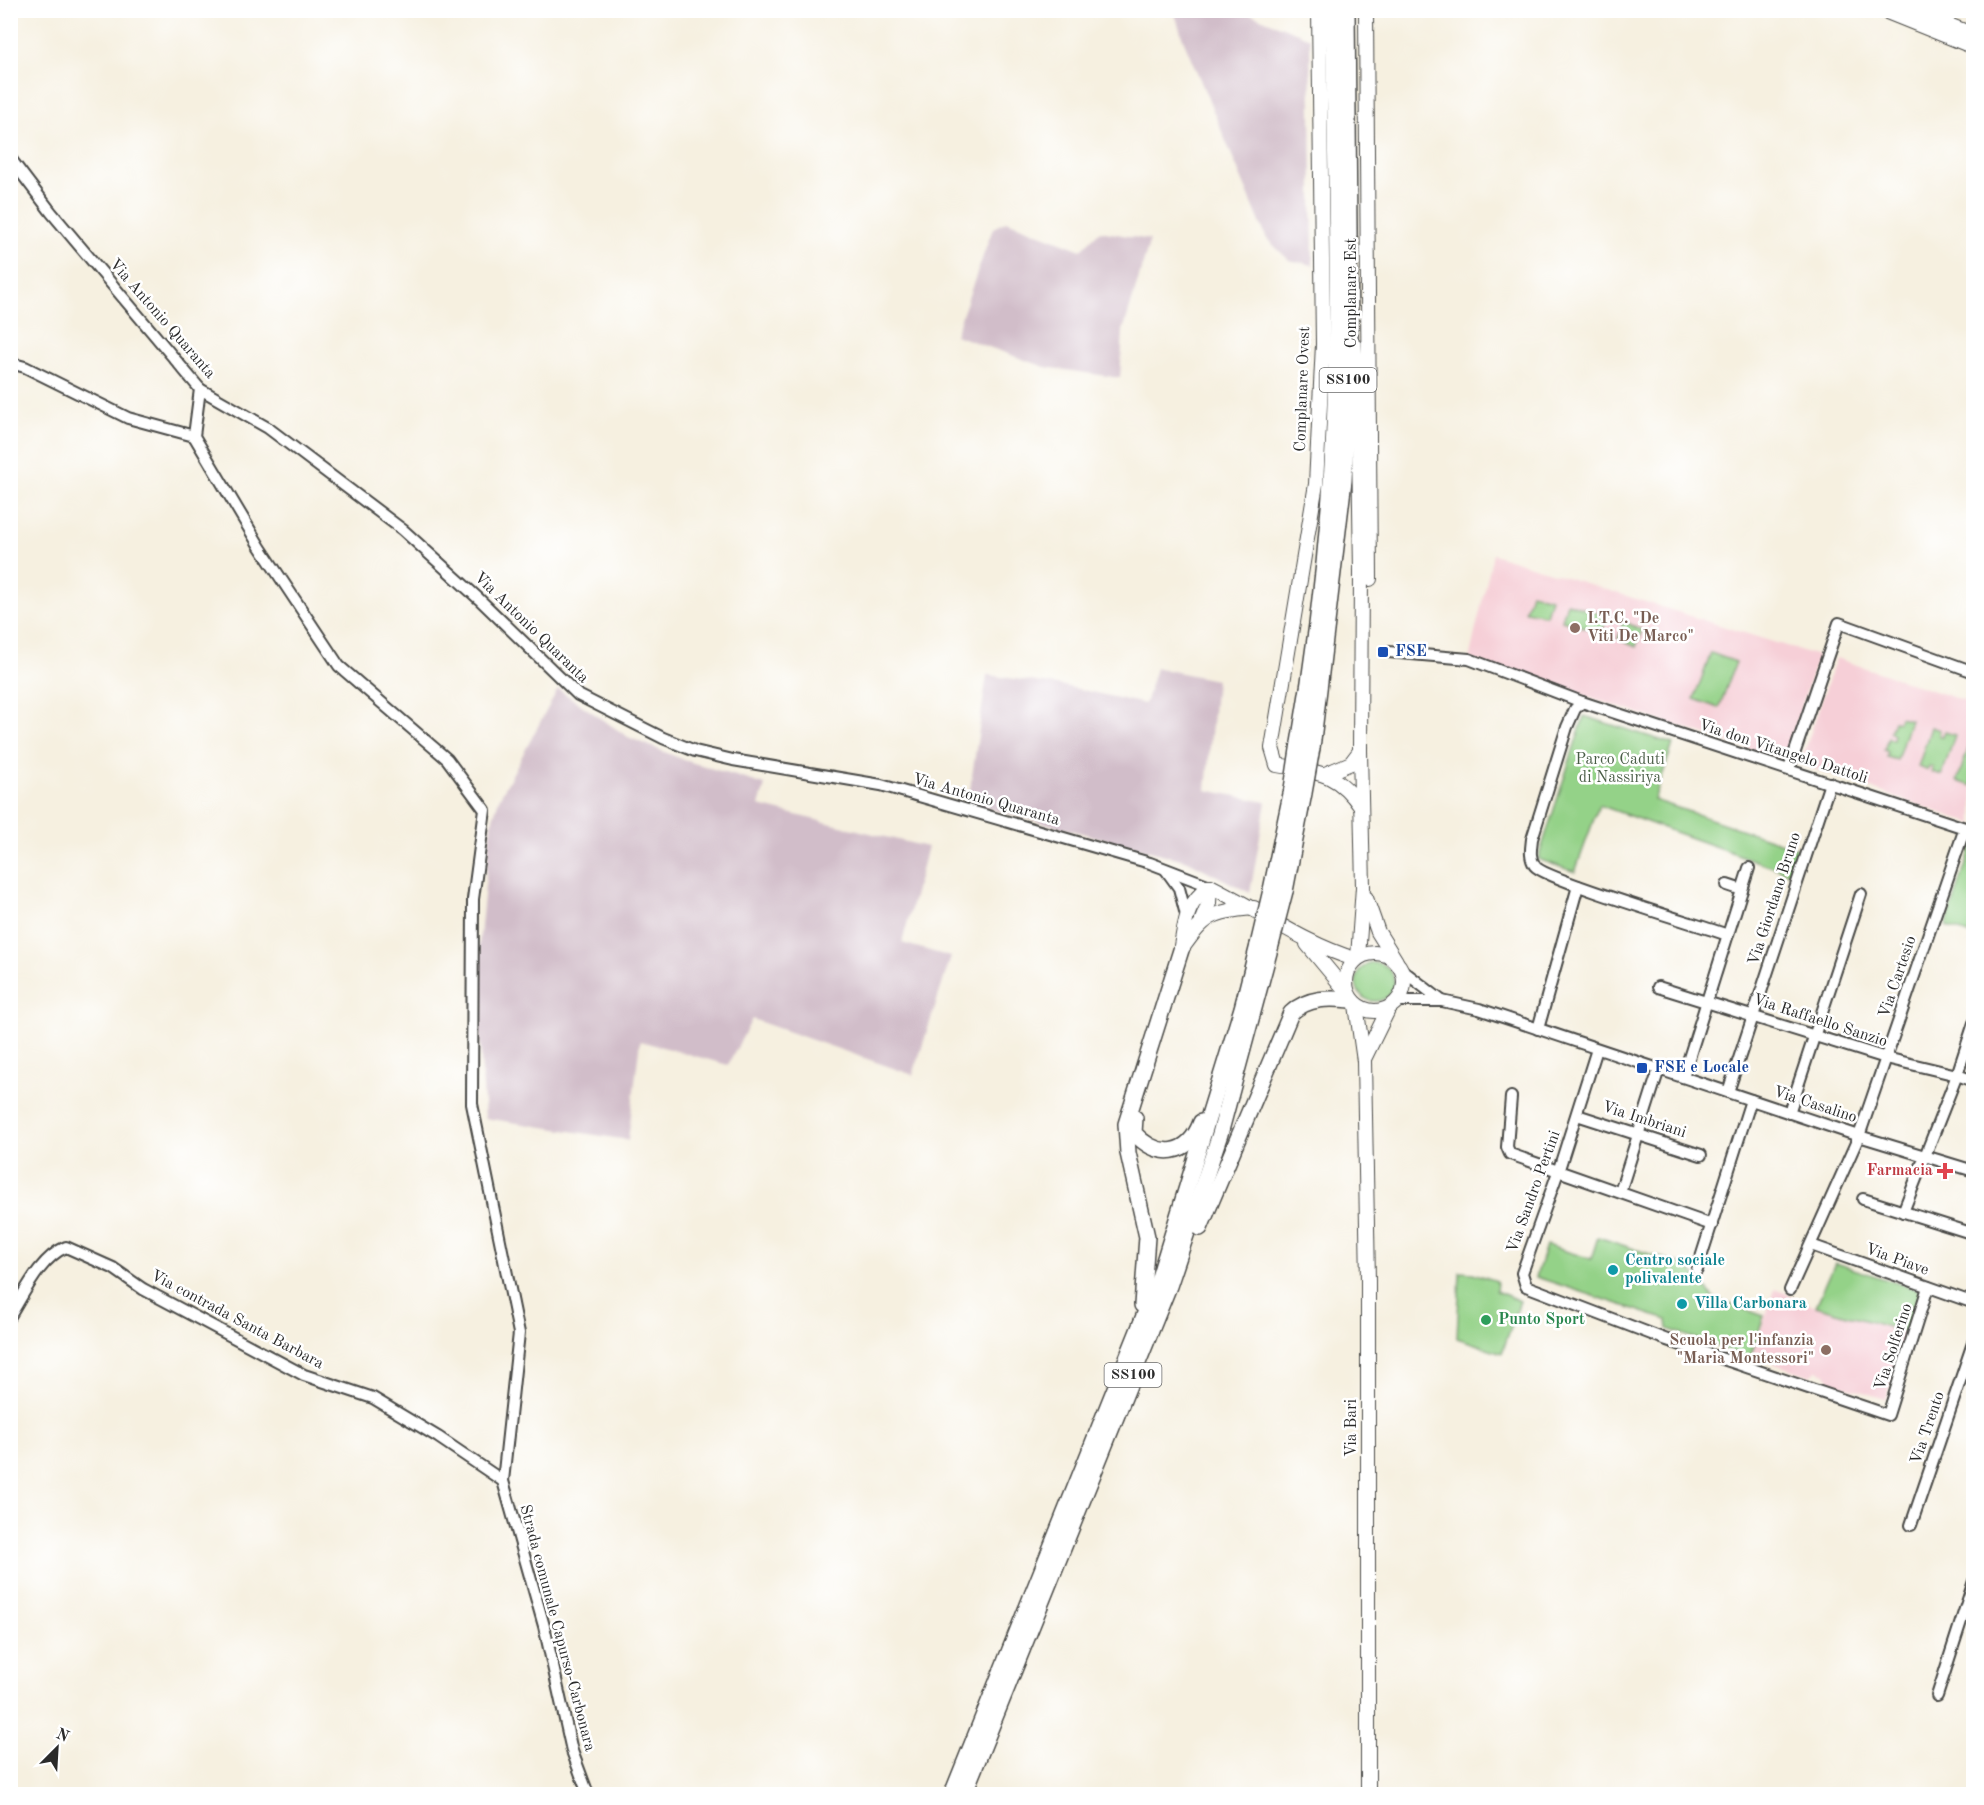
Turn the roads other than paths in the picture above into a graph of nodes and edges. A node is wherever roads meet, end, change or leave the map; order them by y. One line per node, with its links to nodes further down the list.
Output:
1 (1319, 10): 21 (main road, Complanare Ovest)
2 (1333, 10): 18 (highway, SS100)
3 (1347, 10): 10 (highway, SS100)
4 (1366, 10): 14 (main road, Complanare Est)
5 (1882, 10): 8 (main road)
6 (1911, 10): 7 (main road)
7 (1974, 35)
8 (1974, 47)
9 (10, 158): 12 (street, Via Antonio Quaranta)
10 (1350, 321): 14 (main road); 18 (highway, SS100)
11 (10, 363): 13 (street)
12 (200, 389): 13 (street); 26 (street, Via Antonio Quaranta)
13 (194, 436): 86 (street, Strada comunale Capurso-Carbonara)
14 (1362, 647): 19 (main road)
15 (1388, 652): 17 (street)
16 (1974, 672): 20 (street)
17 (1582, 702): 20 (street, Via don Vitangelo Dattoli); 29 (street)
18 (1305, 746): 38 (highway, SS100, bridge)
19 (1360, 751): 21 (main road); 23 (main road)
20 (1789, 769): 22 (street, Via don Vitangelo Dattoli)
21 (1325, 774): 23 (main road)
22 (1830, 783): 24 (street, Via don Vitangelo Dattoli); 47 (street, Via Giordano Bruno)
23 (1361, 807): 30 (main road)
24 (1969, 830): 53 (street, Via Cartesio)
25 (1749, 868): 31 (street)
26 (1166, 869): 28 (street, Via Antonio Quaranta); 34 (street)
27 (1727, 885): 31 (street)
28 (1210, 886): 33 (main road); 34 (main road); 35 (main road)
29 (1578, 886): 36 (street); 49 (street)
30 (1363, 887): 40 (main road); 41 (main road)
31 (1742, 890): 36 (street)
32 (1862, 894): 50 (street)
33 (1254, 908): 35 (main road); 37 (main road)
34 (1186, 915): 39 (main road)
35 (1202, 920): 39 (main road)
36 (1728, 935): 45 (street)
37 (1301, 938): 40 (main road); 43 (main road)
38 (1264, 945): 51 (highway, SS100); 85 (highway, SS100)
39 (1180, 950): 59 (highway, SS100)
40 (1357, 958): 41 (main road); 43 (main road)
41 (1400, 967): 44 (street, Via Casalino); 46 (main road)
42 (1658, 987): 45 (street, Via Raffaello Sanzio)
43 (1352, 999): 46 (main road); 54 (main road, Via Bari); 85 (highway, SS100)
44 (1442, 1001): 46 (street, Via Casalino); 49 (street, Via Casalino)
45 (1707, 1003): 47 (street, Via Raffaello Sanzio); 57 (street)
46 (1393, 1004): 54 (main road)
47 (1752, 1016): 50 (street, Via Raffaello Sanzio); 60 (street, Via Giordano Bruno)
48 (1974, 1023): 56 (street)
49 (1538, 1029): 52 (street, Via Casalino)
50 (1815, 1035): 53 (street, Via Raffaello Sanzio); 63 (street)
51 (1232, 1041): 59 (highway, SS100); 82 (highway, SS100)
52 (1597, 1049): 55 (street, Via Casalino); 64 (street, Via Sandro Pertini)
53 (1886, 1058): 56 (street, Via Raffaello Sanzio); 66 (street, Via Cartesio)
54 (1364, 1062): 93 (main road, Via Bari)
55 (1659, 1070): 57 (street, Via Casalino); 65 (street)
56 (1957, 1075): 58 (street, Via Raffaello Sanzio); 68 (street)
57 (1683, 1077): 60 (street, Via Casalino)
58 (1974, 1082)
59 (1136, 1090): 82 (highway, SS100)
60 (1728, 1092): 62 (street, Via Casalino)
61 (1511, 1097): 70 (street)
62 (1751, 1100): 63 (street, Via Casalino); 74 (street)
63 (1789, 1113): 66 (street, Via Casalino)
64 (1577, 1115): 65 (street, Via Imbriani); 70 (street, Via Sandro Pertini)
65 (1640, 1135): 67 (street, Via Imbriani); 71 (street)
66 (1859, 1136): 68 (street, Via Casalino); 76 (street, Via Cartesio)
67 (1701, 1155)
68 (1926, 1156): 69 (street, Via Casalino); 73 (street)
69 (1974, 1171)
70 (1558, 1172): 71 (street); 84 (street, Via Sandro Pertini)
71 (1620, 1192): 74 (street)
72 (1863, 1199): 73 (street)
73 (1903, 1212): 75 (street)
74 (1712, 1225): 77 (street)
75 (1974, 1234)
76 (1811, 1245): 78 (street, Via Piave); 79 (street, Via Cartesio)
77 (1697, 1270)
78 (1928, 1287): 80 (street, Via Piave); 84 (street, Via Solferino)
79 (1790, 1290)
80 (1974, 1303)
81 (10, 1316): 86 (street, Via contrada Santa Barbara)
82 (1139, 1332): 91 (highway, SS100)
83 (1974, 1340): 87 (street, Via Trento)
84 (1888, 1415)
85 (1116, 1420): 92 (highway, SS100)
86 (503, 1481): 90 (street, Strada comunale Capurso-Carbonara)
87 (1911, 1525)
88 (1974, 1581): 89 (street)
89 (1936, 1696)
90 (588, 1794)
91 (952, 1794)
92 (964, 1794)
93 (1368, 1794)

